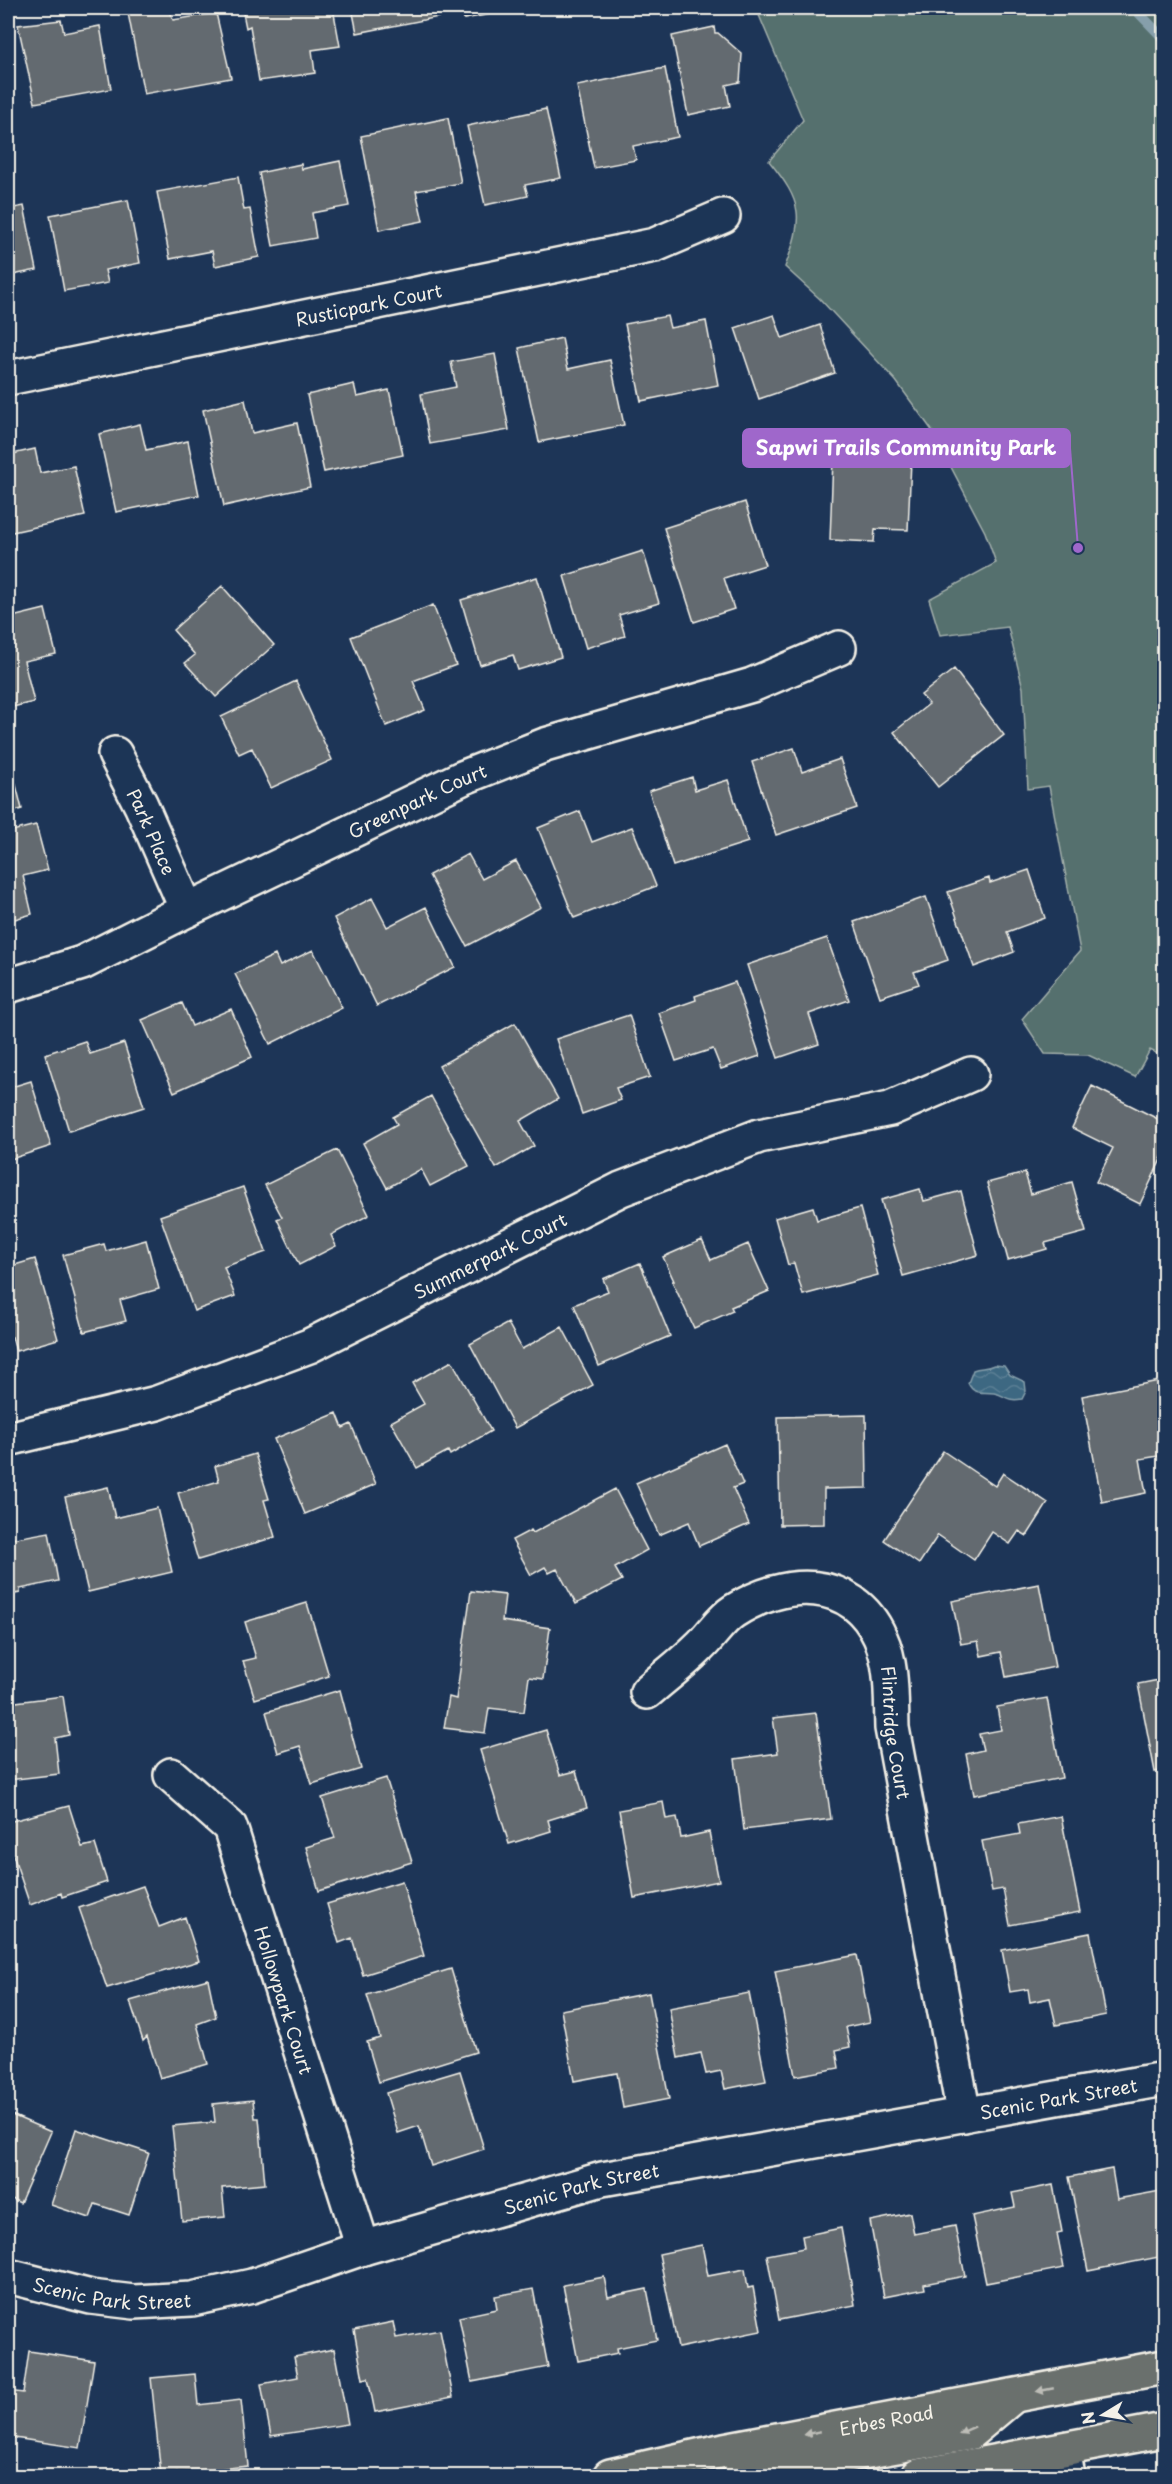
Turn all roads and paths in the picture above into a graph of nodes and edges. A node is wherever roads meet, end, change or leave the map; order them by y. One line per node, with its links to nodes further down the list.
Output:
1 (723, 216): 2 (street, Rusticpark Court)
2 (8, 378)
3 (839, 648): 5 (street, Greenpark Court)
4 (115, 753): 5 (street, Park Place)
5 (186, 910): 6 (street, Greenpark Court)
6 (8, 986)
7 (971, 1074): 8 (street, Summerpark Court)
8 (8, 1439)
9 (647, 1692): 12 (street, Flintridge Court)
10 (171, 1775): 13 (street, Hollowpark Court)
11 (1164, 2079): 12 (street, Scenic Park Street)
12 (964, 2115): 13 (street, Scenic Park Street)
13 (363, 2248): 14 (street, Scenic Park Street)
14 (8, 2276)
15 (1164, 2367): 16 (main road, Erbes Road, one-way to 16)
16 (1013, 2396): 19 (main road, Erbes Road, one-way to 19); 20 (main road, one-way to 20)
17 (1164, 2430): 18 (main road)
18 (1066, 2463): 21 (main road)
19 (610, 2476)
20 (739, 2476)
21 (918, 2476)

